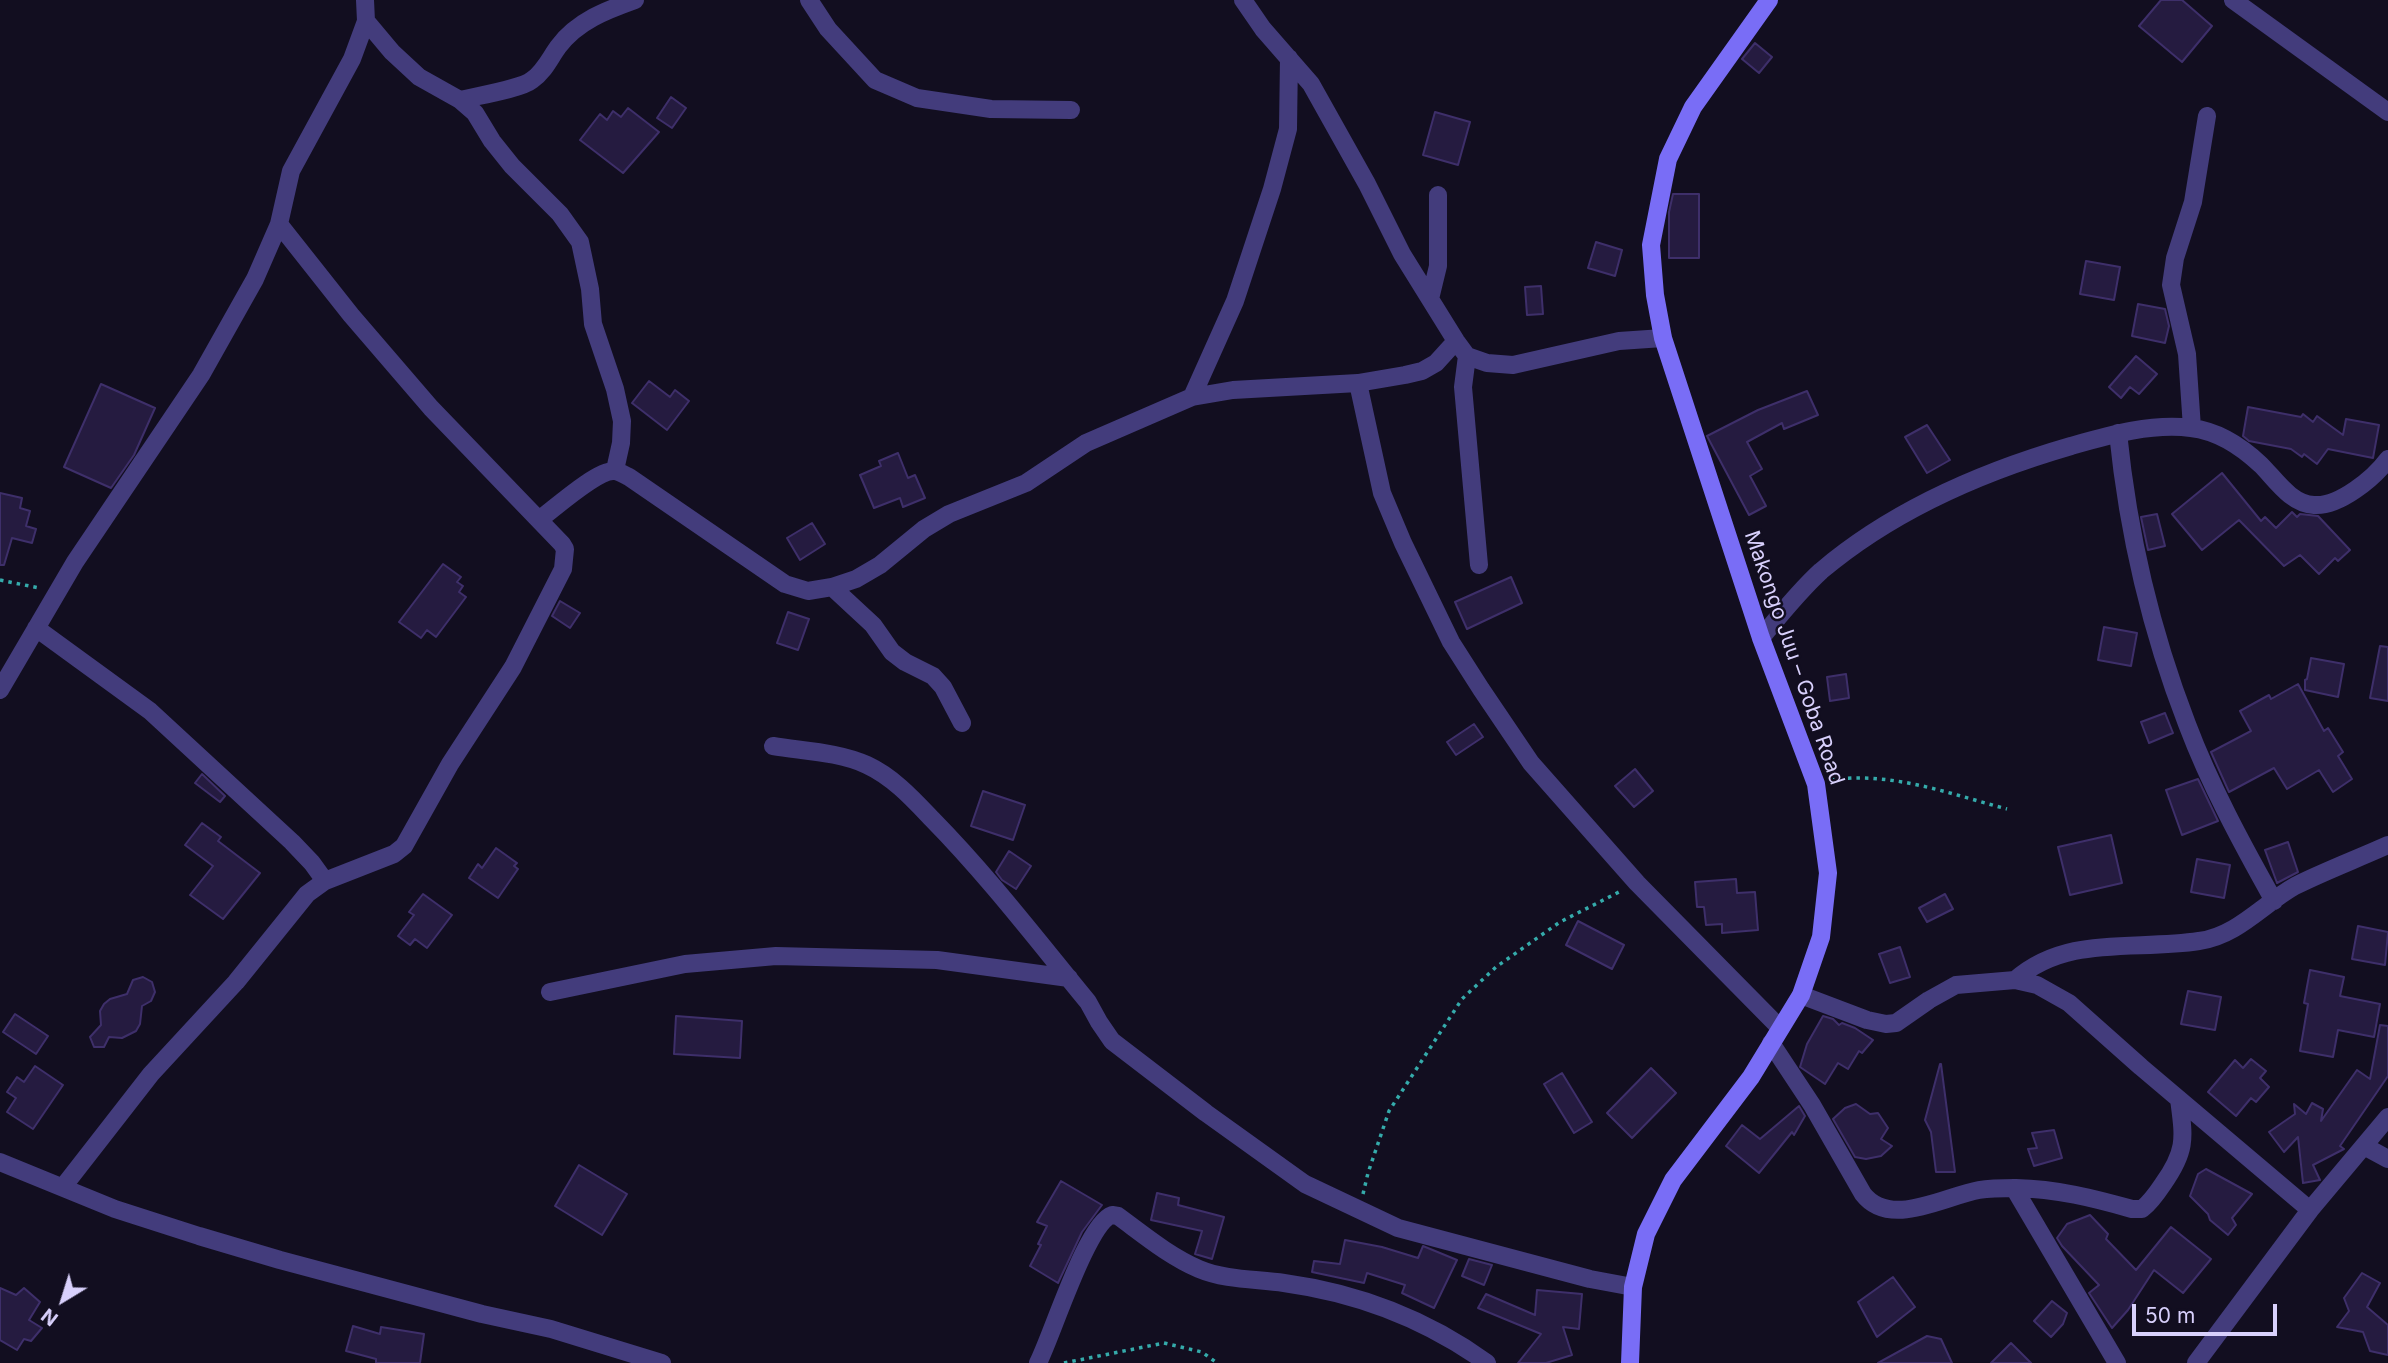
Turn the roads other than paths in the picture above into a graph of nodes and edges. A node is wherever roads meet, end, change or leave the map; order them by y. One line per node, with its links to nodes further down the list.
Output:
1 (365, 0): 7 (street)
2 (635, 0): 9 (street)
3 (809, 0): 10 (street)
4 (1243, 0): 8 (street)
5 (1769, 0): 16 (street, Makongo Juu – Goba Road)
6 (2233, 0): 11 (street)
7 (366, 20): 9 (street); 14 (street)
8 (1289, 58): 15 (street); 20 (street)
9 (460, 100): 24 (street)
10 (1071, 110)
11 (2388, 112)
12 (2207, 116): 21 (street)
13 (1438, 195): 15 (street)
14 (279, 224): 25 (street); 28 (street)
15 (1430, 299): 17 (street)
16 (1663, 338): 18 (street); 29 (street, Makongo Juu – Goba Road)
17 (1456, 341): 18 (street); 19 (street)
18 (1467, 356): 26 (street)
19 (1358, 383): 20 (street); 40 (street)
20 (1192, 397): 27 (street)
21 (2192, 428): 22 (street); 23 (street)
22 (2118, 433): 29 (street); 35 (street)
23 (2388, 458)
24 (615, 470): 25 (street); 27 (street)
25 (540, 519): 34 (street)
26 (1479, 565)
27 (832, 587): 31 (street)
28 (36, 628): 30 (street); 34 (street)
29 (1761, 638): 39 (street, Makongo Juu – Goba Road)
30 (0, 690)
31 (962, 723)
32 (773, 746): 36 (street)
33 (2388, 845): 35 (street)
34 (325, 881): 46 (street)
35 (2274, 901): 37 (street)
36 (1069, 978): 38 (street); 49 (street)
37 (2015, 980): 39 (street); 41 (street)
38 (550, 992)
39 (1801, 995): 40 (street, Makongo Juu – Goba Road)
40 (1776, 1036): 47 (street); 49 (street, Makongo Juu – Goba Road)
41 (2179, 1099): 47 (street); 48 (street)
42 (2388, 1117): 43 (street)
43 (2364, 1146): 44 (street); 48 (street)
44 (2388, 1159)
45 (0, 1162): 46 (street)
46 (63, 1187): 50 (street)
47 (2014, 1188): 54 (street)
48 (2310, 1210): 55 (street)
49 (1633, 1287): 53 (street, Makongo Juu – Goba Road)
50 (662, 1363)
51 (1038, 1363): 52 (street)
52 (1486, 1363)
53 (1630, 1363)
54 (2118, 1363)
55 (2196, 1363)

